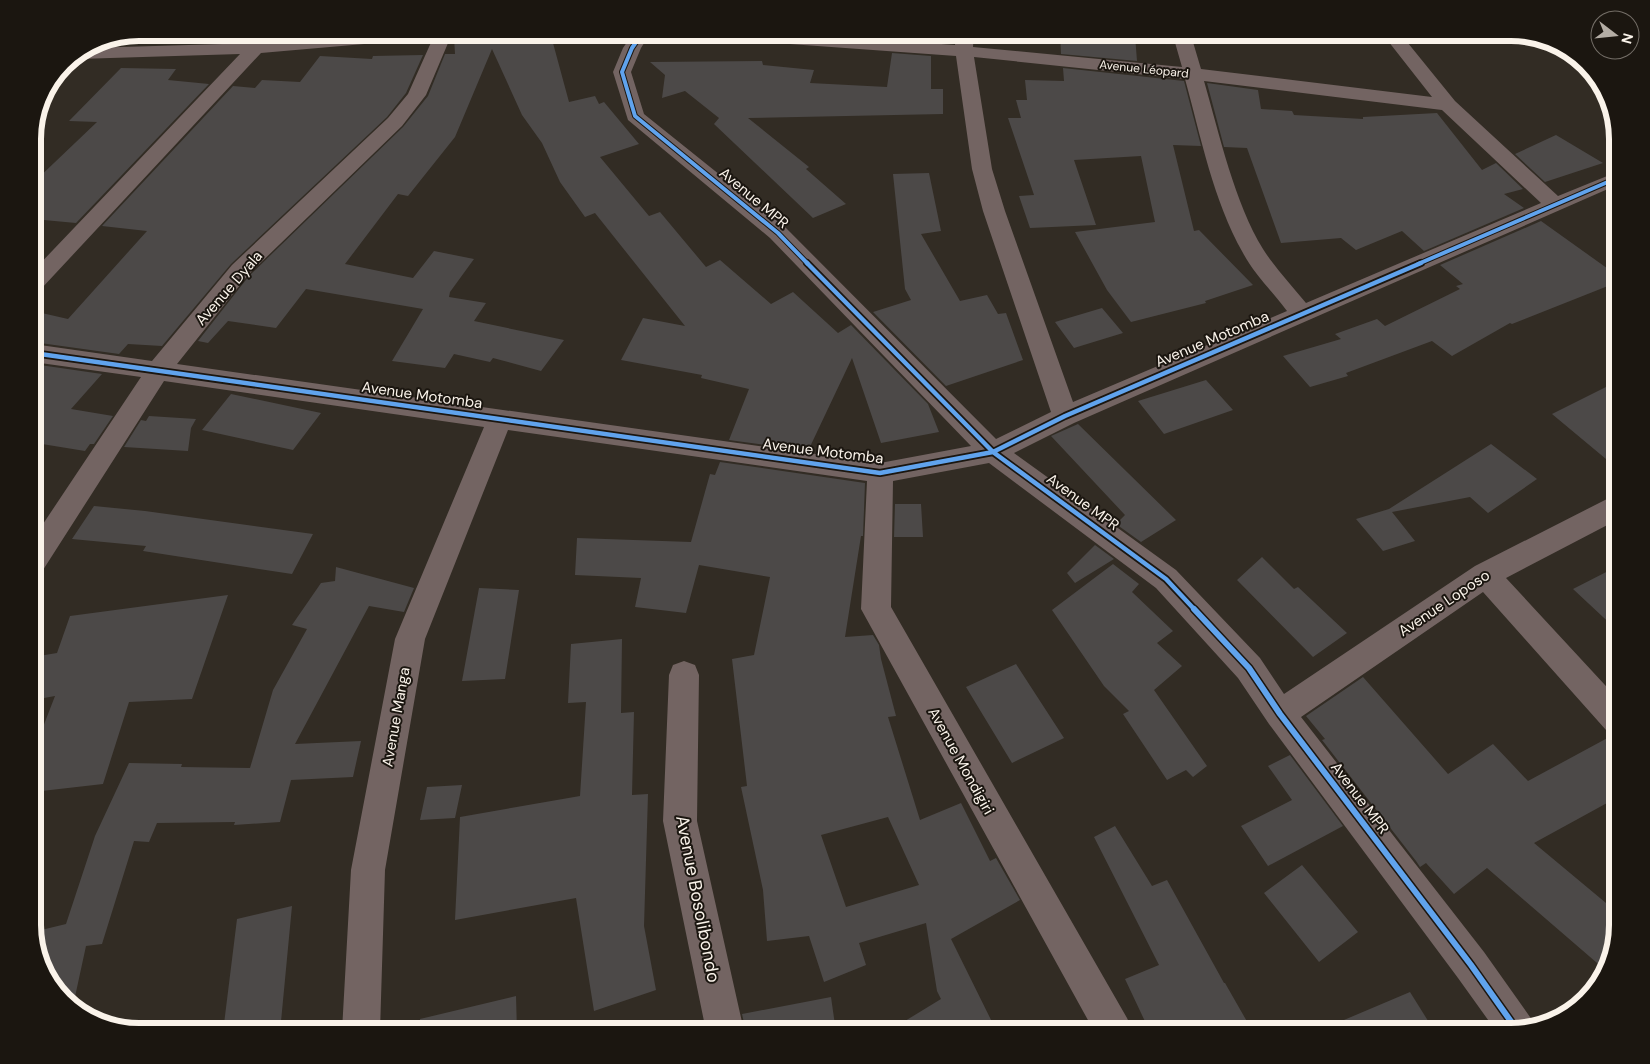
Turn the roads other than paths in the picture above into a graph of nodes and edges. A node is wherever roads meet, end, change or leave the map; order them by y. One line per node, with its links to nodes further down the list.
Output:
1 (345, 41): 8 (street)
2 (442, 41): 17 (street, Avenue Dyala)
3 (637, 41): 20 (street, Avenue MPR)
4 (937, 41): 7 (street, Avenue Léopard)
5 (1184, 41): 10 (street)
6 (1396, 41): 11 (street)
7 (964, 42): 10 (street, Avenue Léopard); 18 (street)
8 (256, 48): 9 (street); 14 (street)
9 (91, 54)
10 (1193, 74): 11 (street, Avenue Léopard); 15 (street)
11 (1448, 105): 13 (street)
12 (1609, 182): 13 (street, Avenue Motomba)
13 (1555, 205): 15 (street, Avenue Motomba)
14 (41, 276)
15 (1301, 313): 18 (street, Avenue Motomba)
16 (41, 354): 17 (street, Avenue Motomba)
17 (158, 371): 19 (street, Avenue Motomba); 23 (street, Avenue Dyala)
18 (1065, 416): 20 (street, Avenue Motomba)
19 (500, 419): 21 (street, Avenue Motomba); 28 (street, Avenue Manga)
20 (993, 452): 21 (street, Avenue Motomba); 27 (street, Avenue MPR)
21 (880, 473): 30 (street, Avenue Mondigiri)
22 (1609, 511): 24 (street, Avenue Loposo)
23 (41, 550)
24 (1485, 575): 26 (street); 27 (street, Avenue Loposo)
25 (684, 675): 29 (street, Avenue Bosolibondo)
26 (1609, 710)
27 (1280, 714): 31 (street, Avenue MPR)
28 (361, 1023)
29 (724, 1023)
30 (1109, 1023)
31 (1513, 1023)

